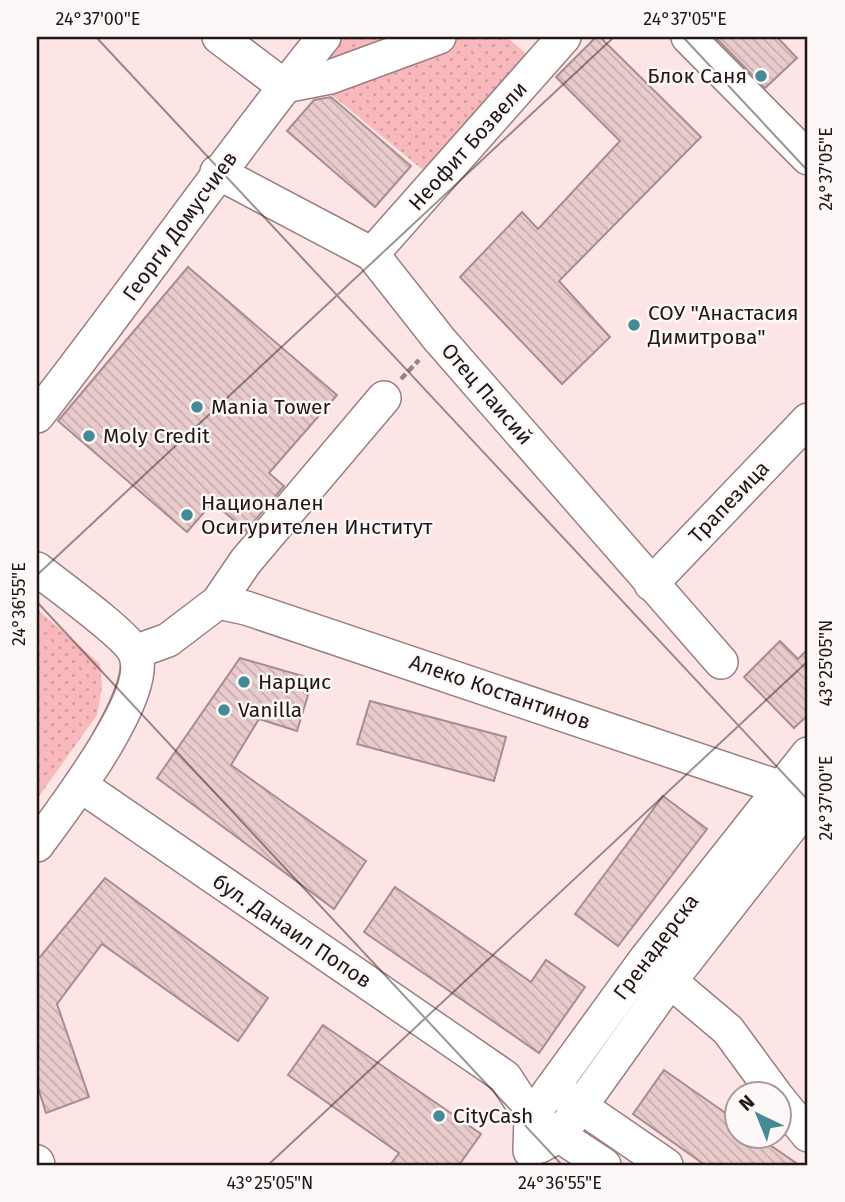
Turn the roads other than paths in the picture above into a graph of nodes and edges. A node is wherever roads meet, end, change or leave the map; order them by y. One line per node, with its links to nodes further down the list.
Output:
1 (219, 37): 6 (street)
2 (324, 37): 6 (street, Георги Домусчиев)
3 (439, 37): 6 (street)
4 (688, 37): 7 (street)
5 (559, 38): 9 (street, Неофит Бозвели)
6 (284, 86): 8 (street, Георги Домусчиев)
7 (808, 158)
8 (218, 172): 9 (street, Отец Паисий); 11 (street, Георги Домусчиев)
9 (372, 254): 14 (street, Отец Паисий)
10 (384, 398): 15 (street)
11 (37, 416)
12 (808, 420): 14 (street, Трапезица)
13 (37, 569): 16 (street)
14 (651, 584): 17 (street, Отец Паисий)
15 (218, 602): 16 (street); 20 (street, Алеко Костантинов)
16 (135, 652): 19 (street)
17 (721, 663)
18 (808, 754): 20 (street, Гренадерска)
19 (80, 785): 22 (street); 24 (street, бул. Данаил Попов)
20 (794, 792): 26 (street, Гренадерска)
21 (808, 806): 23 (street, Гренадерска)
22 (41, 830)
23 (670, 981): 25 (street); 27 (street, Гренадерска)
24 (505, 1077): 26 (street, бул. Данаил Попов); 29 (street, бул. Данаил Попов)
25 (765, 1080)
26 (552, 1088): 27 (street, бул. Данаил Попов); 29 (street, Гренадерска)
27 (580, 1107): 30 (street, Гренадерска); 34 (street, бул. Данаил Попов)
28 (792, 1115): 31 (street)
29 (531, 1117): 30 (street, бул. Данаил Попов); 32 (street, Гренадерска)
30 (560, 1135): 32 (street, Гренадерска); 33 (street, бул. Данаил Попов)
31 (808, 1135)
32 (525, 1158)
33 (604, 1165)
34 (666, 1165)

